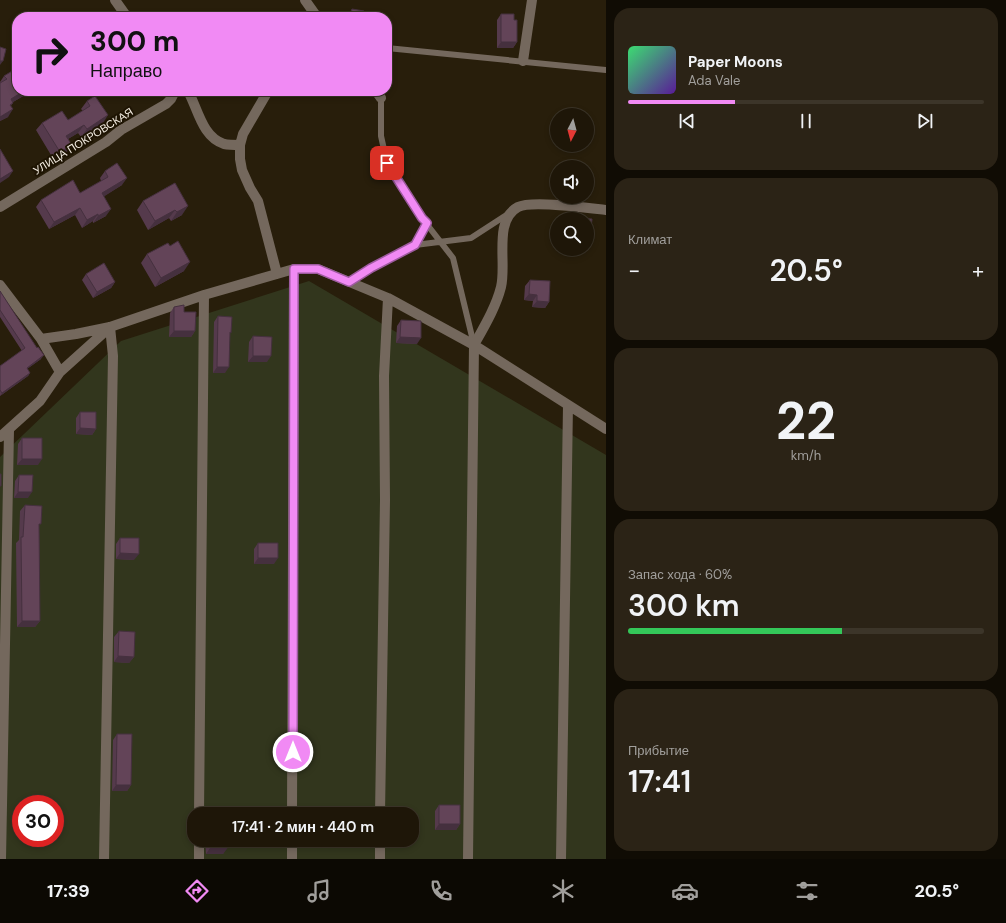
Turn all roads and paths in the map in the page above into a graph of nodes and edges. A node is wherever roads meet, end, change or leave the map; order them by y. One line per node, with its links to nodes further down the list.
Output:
1 (114, 0): 4 (street)
2 (305, 0): 5 (street)
3 (532, 0): 7 (street)
4 (123, 12)
5 (313, 12)
6 (392, 48): 7 (lane)
7 (523, 61): 8 (lane)
8 (606, 70)
9 (172, 96): 14 (street, УЛИЦА ПОКРОВСКАЯ)
10 (190, 96): 13 (street)
11 (265, 96): 13 (street)
12 (378, 96): 17 (lane)
13 (240, 145): 21 (street)
14 (0, 207)
15 (606, 210): 16 (street)
16 (509, 213): 18 (lane); 28 (street)
17 (427, 223): 18 (lane); 19 (lane)
18 (441, 243): 19 (lane); 28 (lane)
19 (415, 245): 22 (lane)
20 (294, 269): 21 (street); 22 (street); 35 (street)
21 (278, 274): 24 (street)
22 (349, 282): 25 (street)
23 (0, 285): 27 (street)
24 (204, 295): 26 (street); 34 (street)
25 (388, 298): 28 (street); 36 (street)
26 (110, 327): 27 (street); 29 (street); 41 (street)
27 (41, 339): 29 (street)
28 (474, 345): 30 (street); 45 (street)
29 (60, 372): 32 (street)
30 (568, 405): 31 (street); 46 (street)
31 (606, 429)
32 (9, 430): 33 (street); 40 (street)
33 (0, 437)
34 (199, 807)
35 (292, 807)
36 (380, 807)
37 (199, 847): 42 (street)
38 (292, 847): 43 (street)
39 (380, 847): 44 (street)
40 (1, 859)
41 (104, 859)
42 (199, 859)
43 (292, 859)
44 (380, 859)
45 (468, 859)
46 (561, 859)

